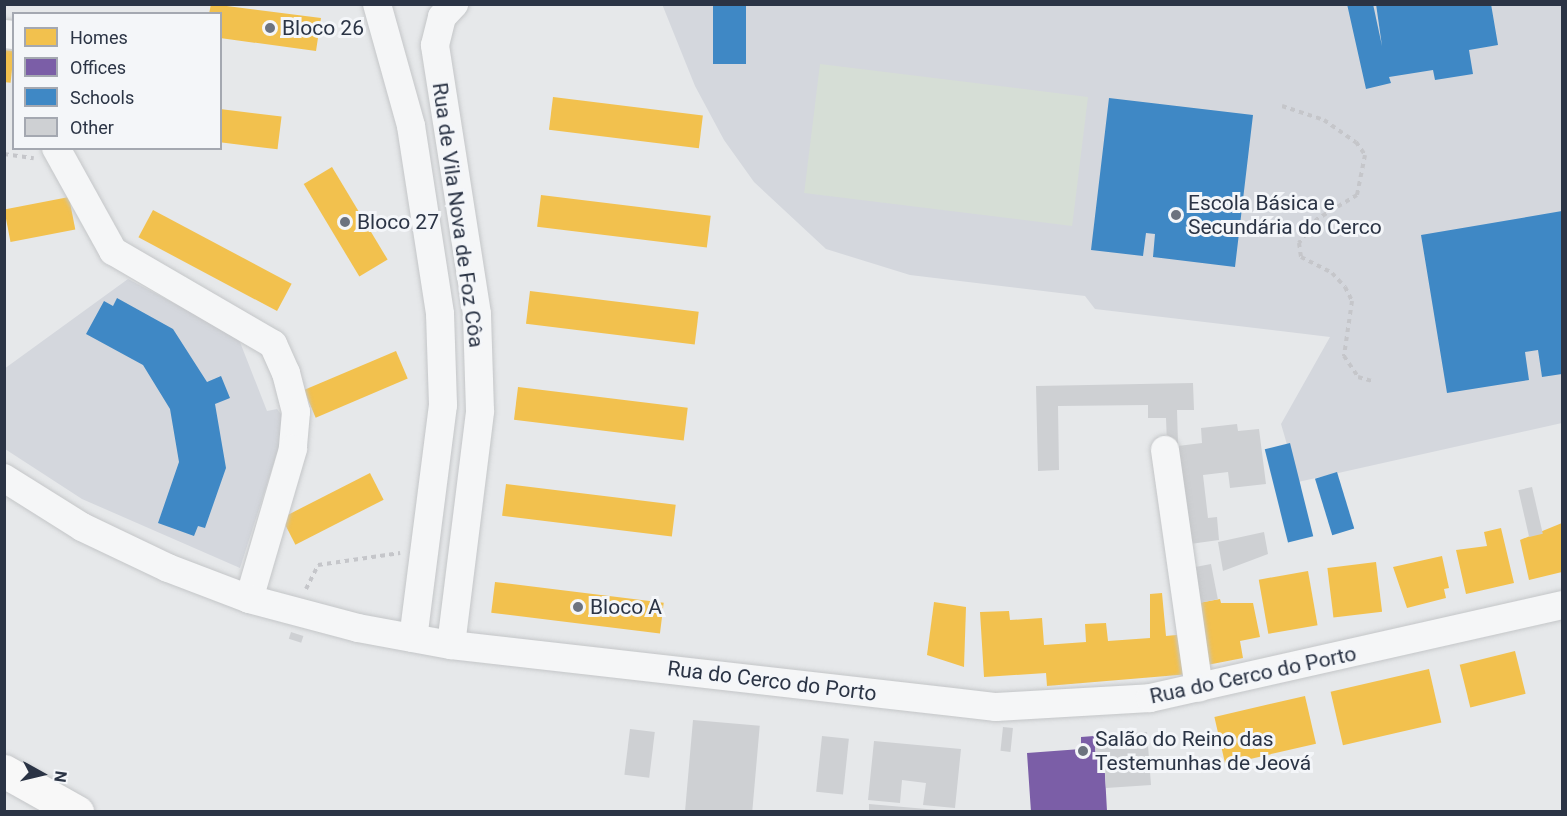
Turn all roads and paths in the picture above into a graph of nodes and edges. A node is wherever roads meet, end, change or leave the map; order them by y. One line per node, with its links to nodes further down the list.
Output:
1 (377, 4): 12 (street, Rua de Vila Nova de Foz Côa)
2 (453, 4): 13 (street, Rua de Vila Nova de Foz Côa)
3 (1282, 106): 5 (path)
4 (58, 150): 9 (street)
5 (1372, 381)
6 (1165, 450): 14 (street)
7 (4, 478): 9 (street, Rua do Cerco do Porto)
8 (411, 552): 11 (path)
9 (249, 599): 11 (street, Rua do Cerco do Porto)
10 (1563, 605): 14 (street, Rua do Cerco do Porto)
11 (295, 613): 12 (street, Rua do Cerco do Porto)
12 (413, 638): 13 (street, Rua do Cerco do Porto)
13 (451, 645): 14 (street, Rua do Cerco do Porto)
14 (1199, 687)
15 (4, 771): 16 (main road)
16 (76, 812)

